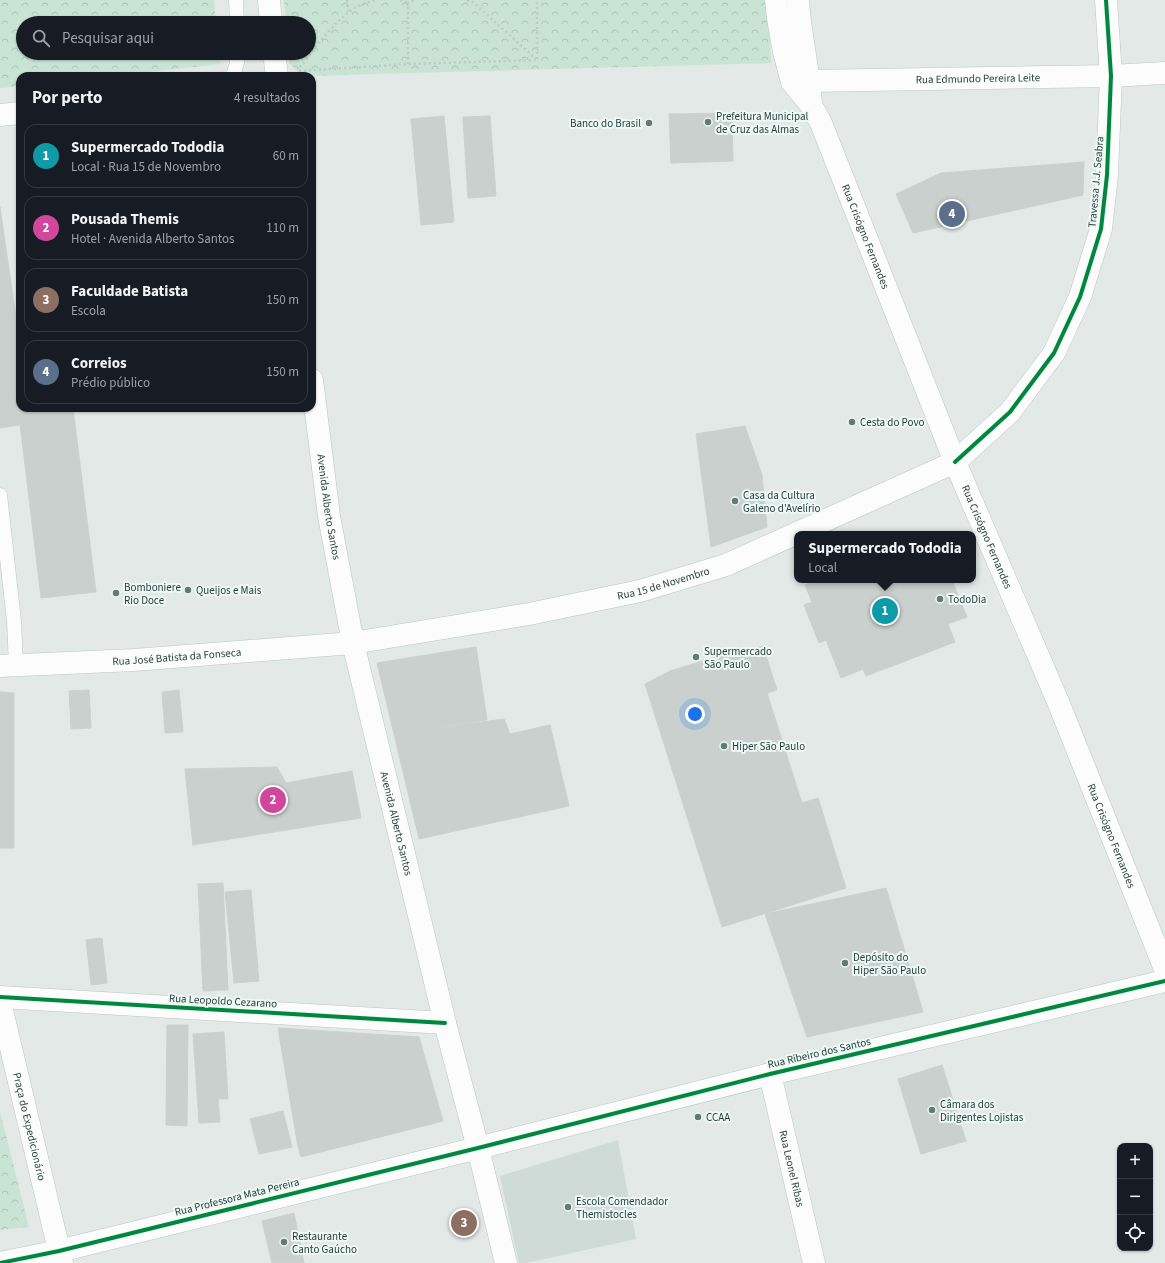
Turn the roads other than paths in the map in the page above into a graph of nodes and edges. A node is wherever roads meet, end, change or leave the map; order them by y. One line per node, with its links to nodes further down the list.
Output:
1 (236, 0): 6 (lane)
2 (268, 0): 7 (street)
3 (776, 0): 14 (street)
4 (798, 0): 14 (street)
5 (1106, 0): 13 (street, Travessa J.J. Seabra)
6 (237, 16)
7 (270, 16)
8 (236, 60): 10 (lane)
9 (275, 60): 11 (street)
10 (235, 72)
11 (276, 72)
12 (1165, 73): 13 (street, Rua Edmundo Pereira Leite)
13 (1112, 76): 14 (street, Rua Edmundo Pereira Leite); 18 (street, Travessa J.J. Seabra)
14 (800, 81): 18 (street, Rua Crisógno Fernandes)
15 (16, 113): 16 (street)
16 (0, 115)
17 (316, 412): 22 (street, Avenida Alberto Santos)
18 (955, 462): 20 (street, Rua 15 de Novembro); 24 (street, Rua Crisógno Fernandes)
19 (0, 495): 23 (lane)
20 (800, 531)
21 (794, 534): 22 (street, Rua 15 de Novembro)
22 (353, 643): 23 (street, Rua José Batista da Fonseca); 28 (street, Avenida Alberto Santos)
23 (8, 666)
24 (1165, 969)
25 (1165, 981): 29 (street, Rua Ribeiro dos Santos)
26 (0, 997): 28 (street, Rua Leopoldo Cezarano)
27 (0, 1002): 31 (street, Praça do Expedicionário)
28 (445, 1023): 30 (street, Avenida Alberto Santos)
29 (770, 1074): 30 (street, Rua Ribeiro dos Santos); 34 (street, Rua Leonel Ribas)
30 (478, 1148): 31 (street, Rua Professora Mata Pereira); 33 (street, Avenida Alberto Santos)
31 (60, 1257): 32 (street, Rua Professora Mata Pereira)
32 (0, 1263)
33 (506, 1263)
34 (814, 1263)

